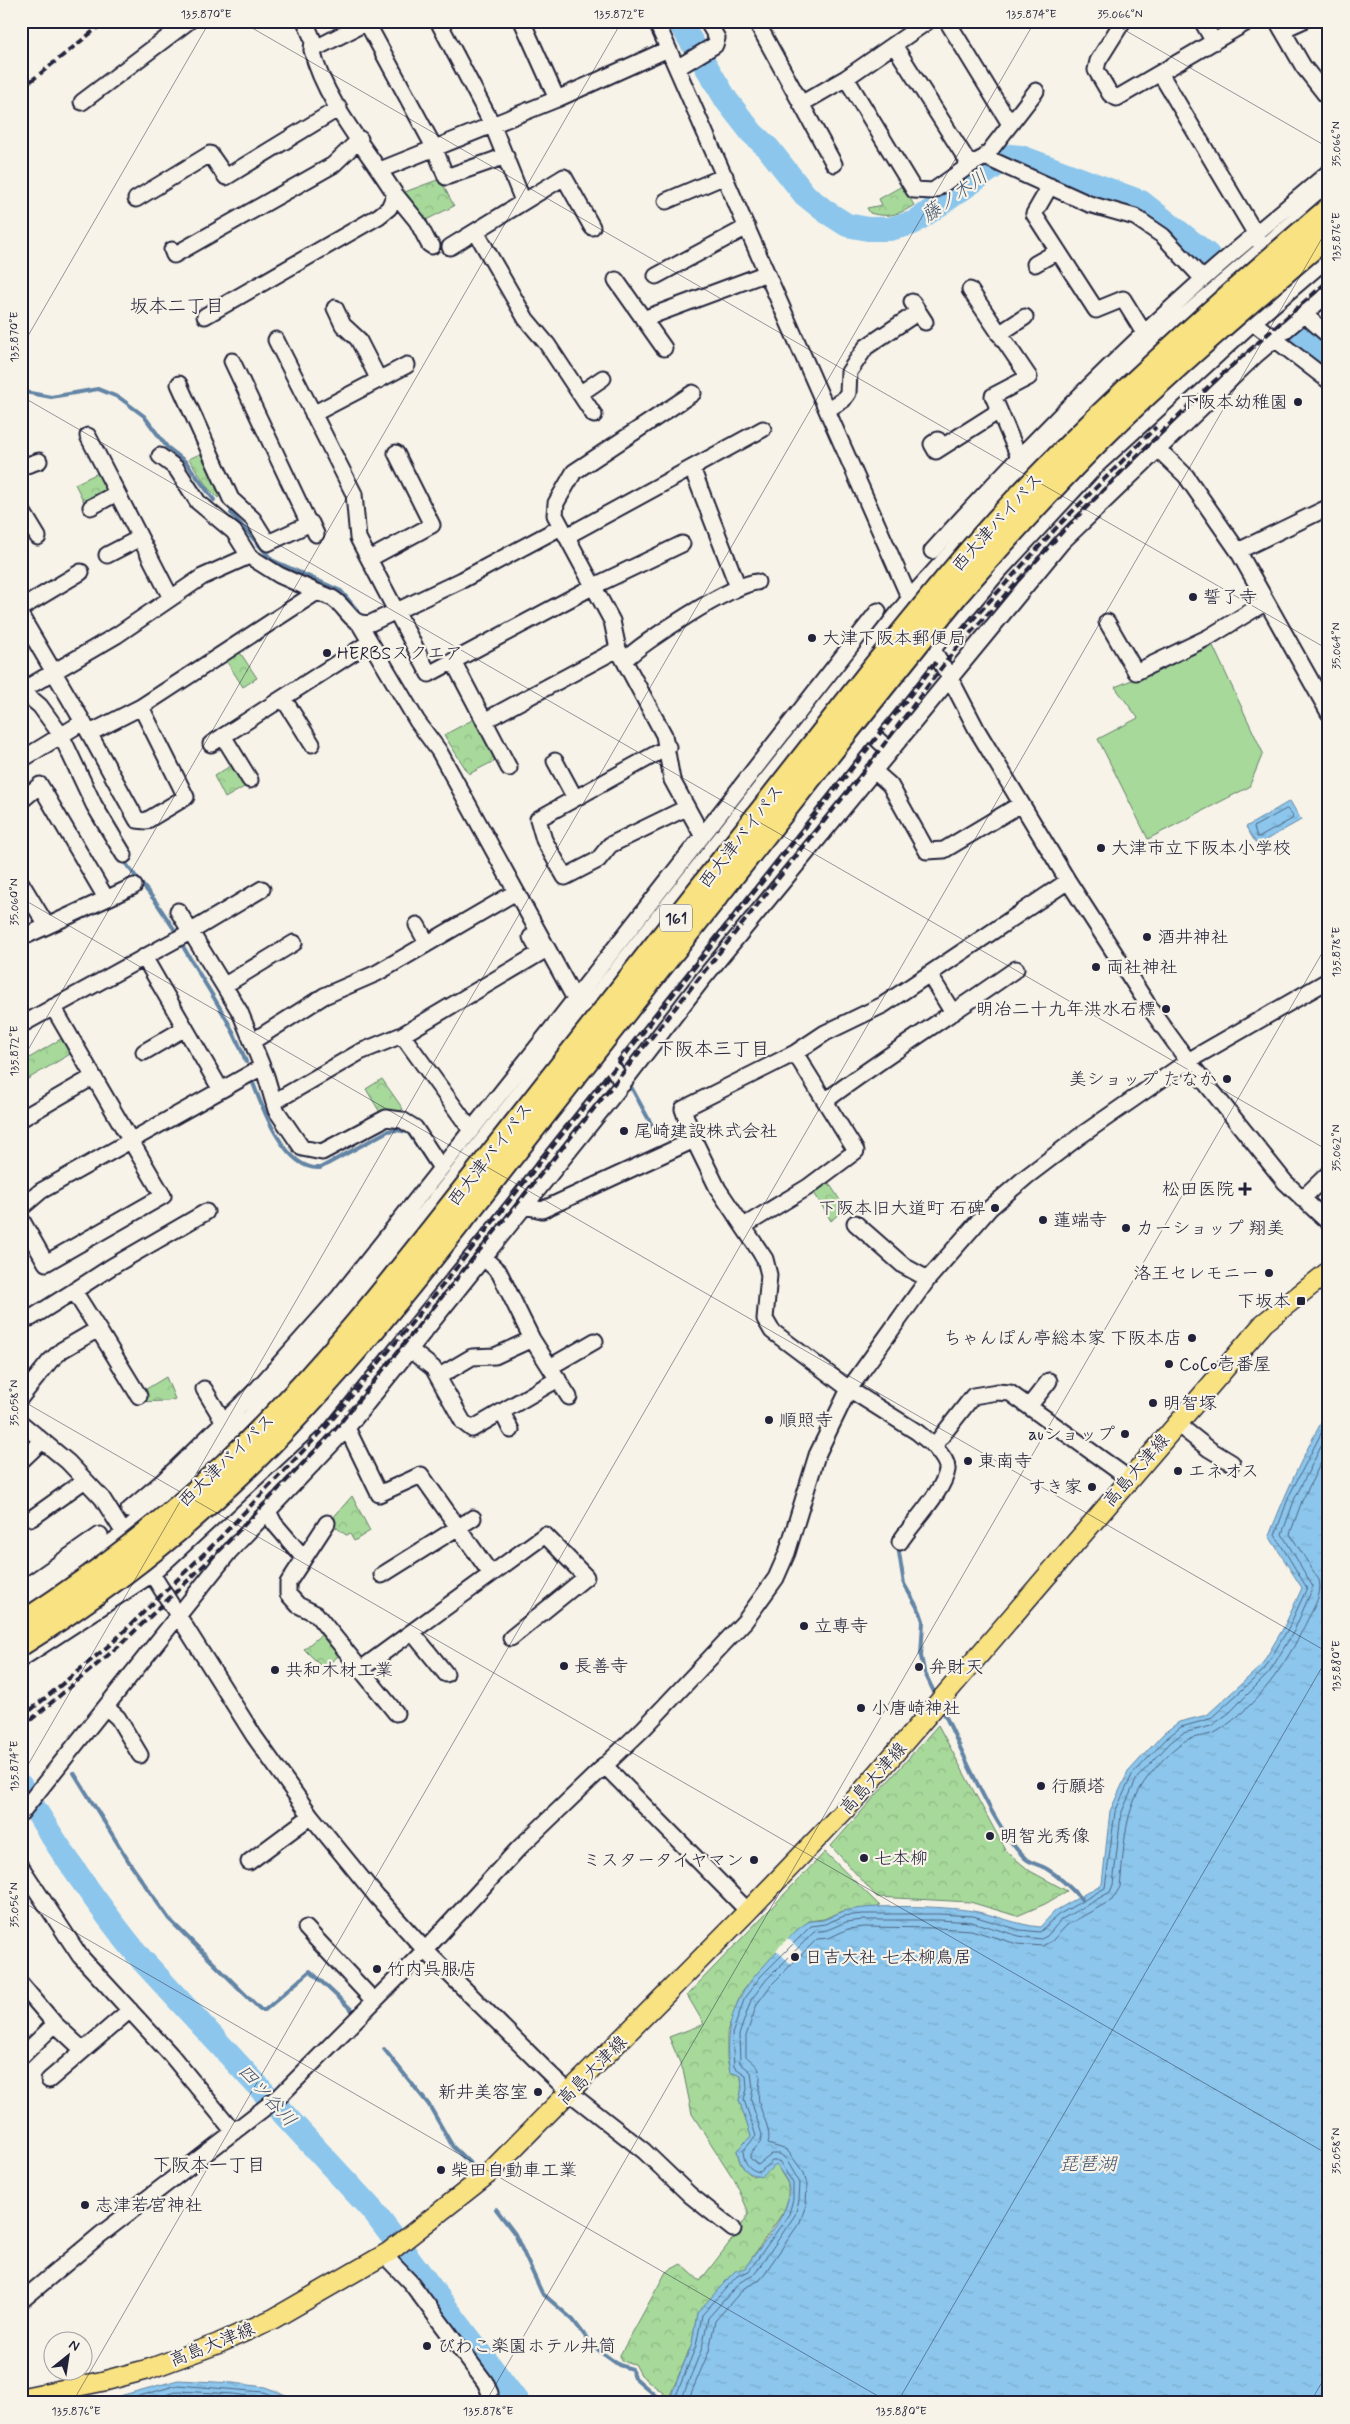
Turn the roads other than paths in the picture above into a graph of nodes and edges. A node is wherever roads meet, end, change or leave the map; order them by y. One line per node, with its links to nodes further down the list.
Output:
1 (189, 21): 26 (street)
2 (305, 21): 19 (street)
3 (367, 21): 19 (street); 32 (street)
4 (438, 21): 29 (street)
5 (522, 21): 25 (street)
6 (656, 21): 18 (street)
7 (707, 21): 20 (street)
8 (756, 21): 27 (street)
9 (928, 21): 17 (street)
10 (947, 21): 30 (street)
11 (1123, 21): 21 (street)
12 (1202, 21): 16 (street)
13 (1249, 21): 16 (street)
14 (1302, 21): 15 (street)
15 (1280, 26): 24 (street)
16 (1214, 42): 21 (street)
17 (894, 45): 22 (street); 36 (street)
18 (668, 49): 20 (street); 25 (street)
19 (312, 50): 28 (street)
20 (677, 68): 39 (street)
21 (1160, 72): 50 (street)
22 (846, 78): 27 (street); 36 (street)
23 (1036, 91): 30 (street)
24 (1328, 96)
25 (557, 99): 29 (street)
26 (82, 102)
27 (801, 104): 35 (street)
28 (339, 108): 31 (street); 43 (street)
29 (492, 124): 32 (street); 33 (street)
30 (1010, 124): 34 (street)
31 (360, 139): 37 (street); 56 (street)
32 (434, 147): 33 (street); 37 (street)
33 (506, 156): 44 (street)
34 (987, 158): 36 (street); 40 (street)
35 (837, 165)
36 (970, 165)
37 (380, 170): 42 (street)
38 (1329, 172): 50 (street)
39 (725, 176): 45 (street); 48 (street)
40 (1050, 186): 55 (street); 63 (street)
41 (1329, 191): 54 (street)
42 (395, 194): 52 (street); 70 (street)
43 (136, 199)
44 (523, 201): 47 (street); 49 (street)
45 (666, 201)
46 (1329, 208): 271 (highway, 西大津バイパス / 161, bridge)
47 (592, 227)
48 (747, 227): 59 (street); 60 (street)
49 (476, 232): 53 (street); 87 (street)
50 (1255, 235): 54 (street); 63 (street)
51 (1329, 235): 274 (highway, 西大津バイパス / 161, bridge)
52 (432, 246)
53 (450, 247)
54 (1264, 247): 62 (street); 64 (street)
55 (1058, 251): 58 (street); 74 (street)
56 (171, 255)
57 (1329, 257): 62 (street)
58 (1035, 264)
59 (767, 273): 72 (street); 89 (street)
60 (656, 276)
61 (616, 280): 72 (street)
62 (1294, 287): 68 (street); 73 (street)
63 (1199, 289): 64 (street); 74 (street); 88 (street)
64 (1217, 289): 73 (street)
65 (970, 290): 75 (street)
66 (1329, 293): 68 (street)
67 (335, 308): 83 (street)
68 (1307, 311): 76 (street); 77 (street)
69 (918, 312): 89 (street)
70 (205, 316)
71 (1025, 317): 75 (street)
72 (643, 319): 79 (street)
73 (1252, 323): 77 (street); 137 (street)
74 (1144, 333): 88 (street)
75 (999, 334): 90 (street)
76 (1329, 336)
77 (1275, 339): 84 (street); 97 (street)
78 (276, 340): 91 (street)
79 (664, 348)
80 (232, 361): 105 (street)
81 (407, 365): 83 (street)
82 (603, 378): 87 (street)
83 (379, 380): 91 (street)
84 (1329, 381)
85 (179, 384): 105 (street)
86 (693, 392): 111 (street)
87 (581, 393): 92 (street)
88 (1086, 394): 93 (street)
89 (827, 410): 126 (street)
90 (999, 411): 96 (street); 100 (street)
91 (313, 414): 119 (street)
92 (594, 415)
93 (1062, 418): 100 (street); 106 (street)
94 (763, 429): 103 (street)
95 (88, 436): 104 (street)
96 (938, 440)
97 (1157, 448): 116 (street); 141 (street)
98 (396, 453): 119 (street)
99 (160, 456): 110 (street)
100 (1019, 457): 106 (street)
101 (39, 460): 102 (street)
102 (21, 467)
103 (692, 468): 111 (street); 123 (street)
104 (117, 493): 107 (street); 113 (street)
105 (231, 498): 110 (street)
106 (976, 506): 115 (street); 126 (street)
107 (91, 507)
108 (1329, 507): 116 (street)
109 (21, 509): 112 (street)
110 (214, 516): 118 (street)
111 (564, 532): 122 (street); 129 (street)
112 (38, 536)
113 (140, 538): 117 (street); 125 (street)
114 (682, 544): 122 (street)
115 (932, 551)
116 (1238, 551): 127 (street)
117 (107, 555)
118 (249, 556): 124 (street); 125 (street)
119 (369, 559): 129 (street)
120 (81, 572): 128 (street)
121 (757, 582): 123 (street)
122 (594, 586): 138 (street); 139 (street)
123 (738, 586): 138 (street)
124 (317, 592): 133 (street); 147 (street)
125 (171, 598): 140 (street)
126 (910, 598): 136 (street); 137 (street)
127 (1266, 602): 132 (street); 148 (street)
128 (21, 608)
129 (398, 611): 133 (street); 139 (street)
130 (878, 611): 134 (street)
131 (21, 616): 140 (street)
132 (1107, 622)
133 (359, 623): 135 (street)
134 (858, 636): 136 (street); 142 (street)
135 (366, 645): 144 (street); 145 (street); 188 (street)
136 (870, 647): 146 (street)
137 (932, 650): 141 (street); 152 (street)
138 (621, 654): 149 (street); 156 (street)
139 (453, 661): 149 (street)
140 (54, 672): 143 (street); 151 (street)
141 (950, 678): 157 (street); 165 (street)
142 (818, 688): 146 (street); 150 (street)
143 (21, 691): 153 (street)
144 (392, 697)
145 (283, 698): 155 (street); 162 (street)
146 (830, 698): 152 (street); 154 (street)
147 (141, 707): 151 (street); 151 (street)
148 (1329, 713)
149 (484, 721): 160 (street)
150 (787, 727): 154 (street); 167 (street)
151 (87, 728): 153 (street)
152 (868, 729): 157 (street); 198 (street)
153 (62, 735): 158 (street); 168 (street)
154 (800, 737): 192 (street)
155 (312, 744)
156 (668, 747): 163 (street); 166 (street)
157 (890, 751): 161 (street)
158 (21, 760)
159 (555, 761): 163 (street)
160 (509, 768)
161 (874, 770): 165 (street); 202 (street)
162 (250, 780)
163 (575, 798): 166 (street)
164 (21, 801): 175 (street)
165 (1021, 804): 170 (street)
166 (686, 808): 167 (street)
167 (702, 835): 188 (street)
168 (124, 855)
169 (498, 879): 174 (street)
170 (1068, 881): 185 (street); 199 (street)
171 (21, 883): 178 (street)
172 (134, 886): 175 (street)
173 (262, 889): 179 (street)
174 (508, 896): 182 (street); 194 (street)
175 (106, 898): 178 (street)
176 (178, 911): 179 (street)
177 (417, 925): 182 (street)
178 (47, 926): 180 (street)
179 (190, 932): 183 (street); 187 (street)
180 (21, 938)
181 (294, 943): 187 (street)
182 (427, 943): 195 (street)
183 (144, 957): 189 (street); 193 (street)
184 (1016, 969): 190 (street)
185 (929, 974): 190 (street); 197 (street)
186 (1329, 980): 199 (street)
187 (225, 985): 195 (street)
188 (575, 999): 192 (street)
189 (53, 1007): 191 (street); 201 (street)
190 (953, 1013): 204 (street)
191 (21, 1026)
192 (563, 1026): 198 (street); 207 (street); 212 (street)
193 (185, 1028): 196 (street); 203 (street)
194 (402, 1035): 205 (street); 207 (street)
195 (253, 1041): 200 (street)
196 (144, 1052)
197 (795, 1053): 204 (street); 209 (street)
198 (607, 1058): 202 (street); 220 (street)
199 (1188, 1061): 213 (street); 225 (street)
200 (262, 1067): 203 (street); 205 (street)
201 (94, 1077): 206 (street); 208 (street)
202 (623, 1084): 214 (street)
203 (221, 1090): 208 (street)
204 (825, 1101): 221 (street)
205 (274, 1102): 210 (street)
206 (21, 1119)
207 (471, 1130): 210 (street)
208 (130, 1139): 215 (street); 217 (street)
209 (694, 1140): 214 (street); 221 (street)
210 (441, 1168): 212 (street)
211 (1329, 1173): 213 (street)
212 (432, 1192): 220 (street); 242 (street); 253 (street)
213 (1302, 1199): 219 (street)
214 (525, 1206): 222 (street)
215 (21, 1208)
216 (206, 1212): 226 (street)
217 (21, 1220)
218 (854, 1223): 225 (street)
219 (1329, 1223)
220 (475, 1226): 222 (street); 265 (street)
221 (744, 1226): 236 (street)
222 (496, 1242): 223 (street)
223 (484, 1258): 229 (street); 231 (street)
224 (1329, 1271): 244 (main road, 高島大津線)
225 (928, 1280): 236 (street)
226 (74, 1291): 227 (street); 228 (street)
227 (21, 1316)
228 (98, 1329): 237 (street); 239 (street)
229 (532, 1338): 232 (street); 233 (street)
230 (595, 1341): 232 (street)
231 (409, 1348): 233 (street); 245 (street)
232 (554, 1373): 238 (street); 241 (street)
233 (438, 1377): 241 (street)
234 (1049, 1380): 240 (street)
235 (204, 1388): 242 (street)
236 (849, 1389): 248 (street); 281 (street)
237 (139, 1396)
238 (569, 1396)
239 (21, 1397)
240 (1030, 1405): 248 (street); 251 (street)
241 (502, 1412): 246 (street)
242 (224, 1422): 253 (street)
243 (21, 1423): 247 (street)
244 (1176, 1423): 250 (street); 251 (main road, 高島大津線)
245 (347, 1428): 255 (street); 259 (street)
246 (511, 1430)
247 (42, 1441): 249 (street); 252 (street)
248 (934, 1446): 262 (street)
249 (21, 1461)
250 (1232, 1463)
251 (1128, 1478): 286 (main road, 高島大津線)
252 (85, 1480): 256 (street); 260 (street)
253 (168, 1486): 254 (street); 260 (street)
254 (130, 1510)
255 (268, 1511): 263 (street); 270 (street)
256 (32, 1518)
257 (473, 1518): 259 (street)
258 (327, 1523): 263 (street)
259 (458, 1527): 266 (street); 267 (street)
260 (124, 1533): 264 (street); 265 (street)
261 (100, 1535): 264 (street)
262 (900, 1542)
263 (303, 1557): 276 (street)
264 (70, 1565): 268 (street); 269 (street)
265 (152, 1574): 270 (street); 275 (street)
266 (491, 1574): 272 (street); 273 (street)
267 (382, 1575)
268 (21, 1590)
269 (21, 1607)
270 (178, 1615): 278 (street); 283 (street)
271 (21, 1623)
272 (412, 1632): 276 (street); 277 (street)
273 (511, 1638)
274 (21, 1645)
275 (21, 1659)
276 (361, 1670): 279 (street)
277 (446, 1674)
278 (106, 1708): 280 (street); 282 (street)
279 (396, 1713)
280 (140, 1755)
281 (604, 1764): 286 (street); 288 (street)
282 (21, 1813)
283 (311, 1816): 284 (street); 288 (street)
284 (250, 1862)
285 (21, 1867): 291 (street)
286 (748, 1911): 296 (main road, 高島大津線)
287 (306, 1928): 290 (street)
288 (425, 1950): 290 (street); 296 (street)
289 (21, 1984): 292 (street)
290 (374, 2001): 297 (street)
291 (130, 2010): 293 (street); 297 (street)
292 (55, 2024): 293 (street); 294 (street)
293 (83, 2050): 295 (street)
294 (21, 2057)
295 (49, 2080)
296 (570, 2093): 298 (street); 299 (main road, 高島大津線)
297 (234, 2132): 300 (street)
298 (730, 2221)
299 (387, 2254): 301 (main road, 高島大津線); 302 (street)
300 (21, 2301)
301 (21, 2398)
302 (488, 2403)

